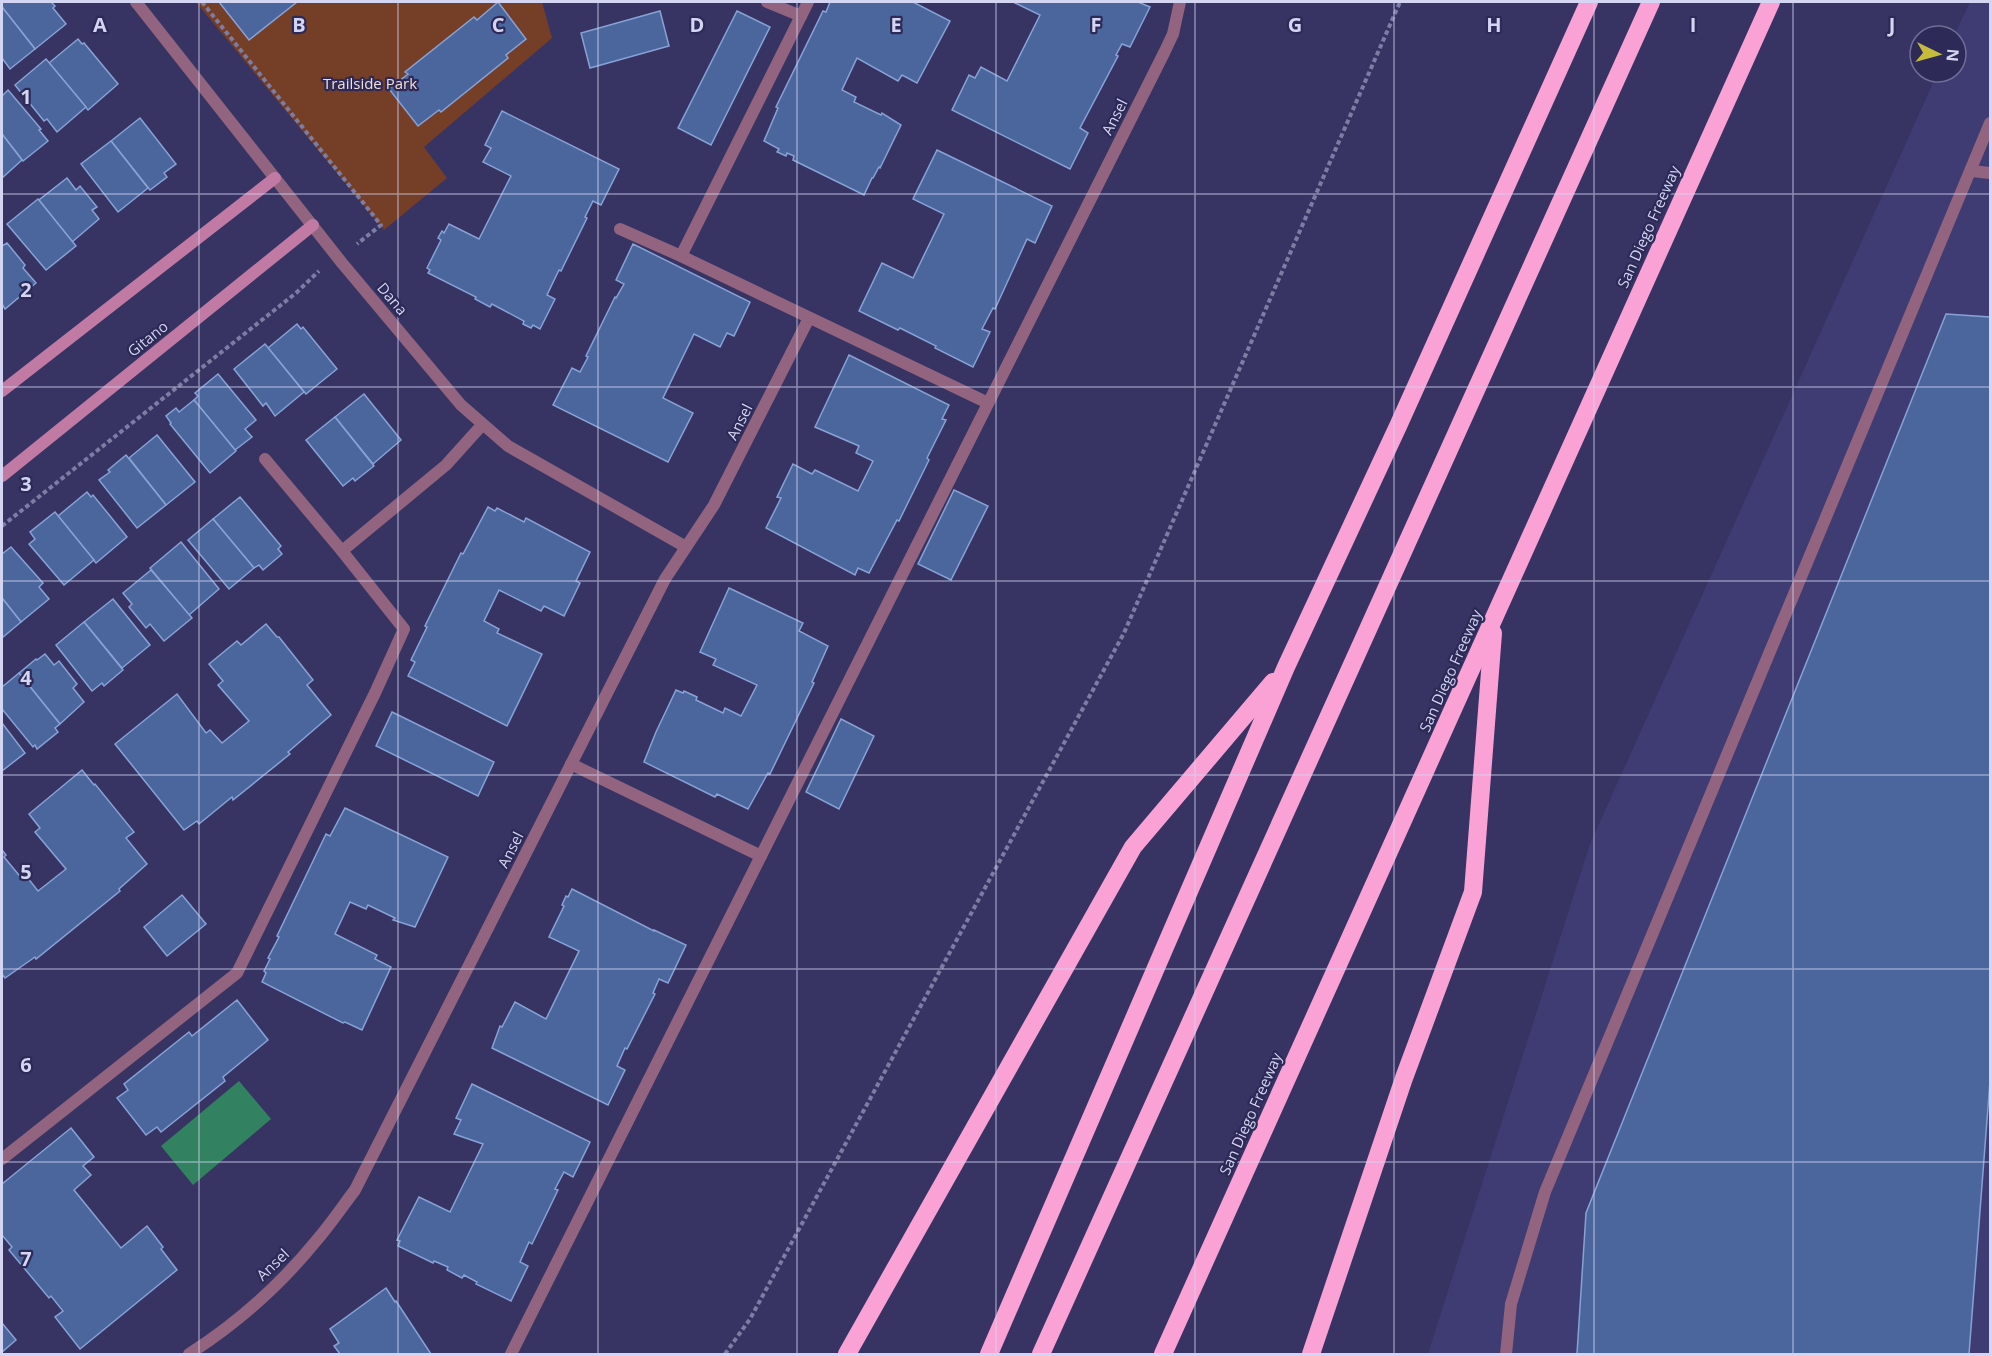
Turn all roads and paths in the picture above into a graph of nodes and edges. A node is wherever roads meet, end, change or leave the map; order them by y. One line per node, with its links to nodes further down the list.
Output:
1 (136, 2): 14 (street, Dana)
2 (202, 2): 17 (path)
3 (767, 2): 10 (street)
4 (808, 2): 10 (street)
5 (1400, 2): 36 (path)
6 (1589, 2): 30 (highway)
7 (1651, 2): 39 (highway)
8 (1771, 2): 29 (highway, San Diego Freeway)
9 (1178, 3): 22 (street, Ansel)
10 (801, 16): 18 (street)
11 (1990, 123): 12 (street)
12 (1972, 171): 13 (street); 42 (street)
13 (1990, 173)
14 (275, 178): 15 (street, Dana); 21 (street)
15 (314, 225): 23 (street, Dana); 25 (street, Gitano)
16 (620, 229): 18 (street)
17 (365, 238)
18 (681, 256): 20 (street)
19 (309, 278): 26 (path)
20 (808, 318): 22 (street); 27 (street, Ansel)
21 (2, 391)
22 (988, 403): 32 (street, Ansel)
23 (482, 424): 27 (street, Dana); 28 (street)
24 (265, 459): 28 (street)
25 (2, 476)
26 (2, 526)
27 (686, 547): 31 (street, Ansel)
28 (342, 551): 33 (street)
29 (1494, 619): 40 (highway, San Diego Freeway); 41 (highway)
30 (1286, 667): 37 (highway); 38 (highway)
31 (571, 764): 32 (street); 34 (street, Ansel)
32 (761, 856): 35 (street, Ansel)
33 (2, 1159)
34 (189, 1354)
35 (511, 1354)
36 (725, 1354)
37 (847, 1354)
38 (989, 1354)
39 (1041, 1354)
40 (1163, 1354)
41 (1311, 1354)
42 (1506, 1354)

